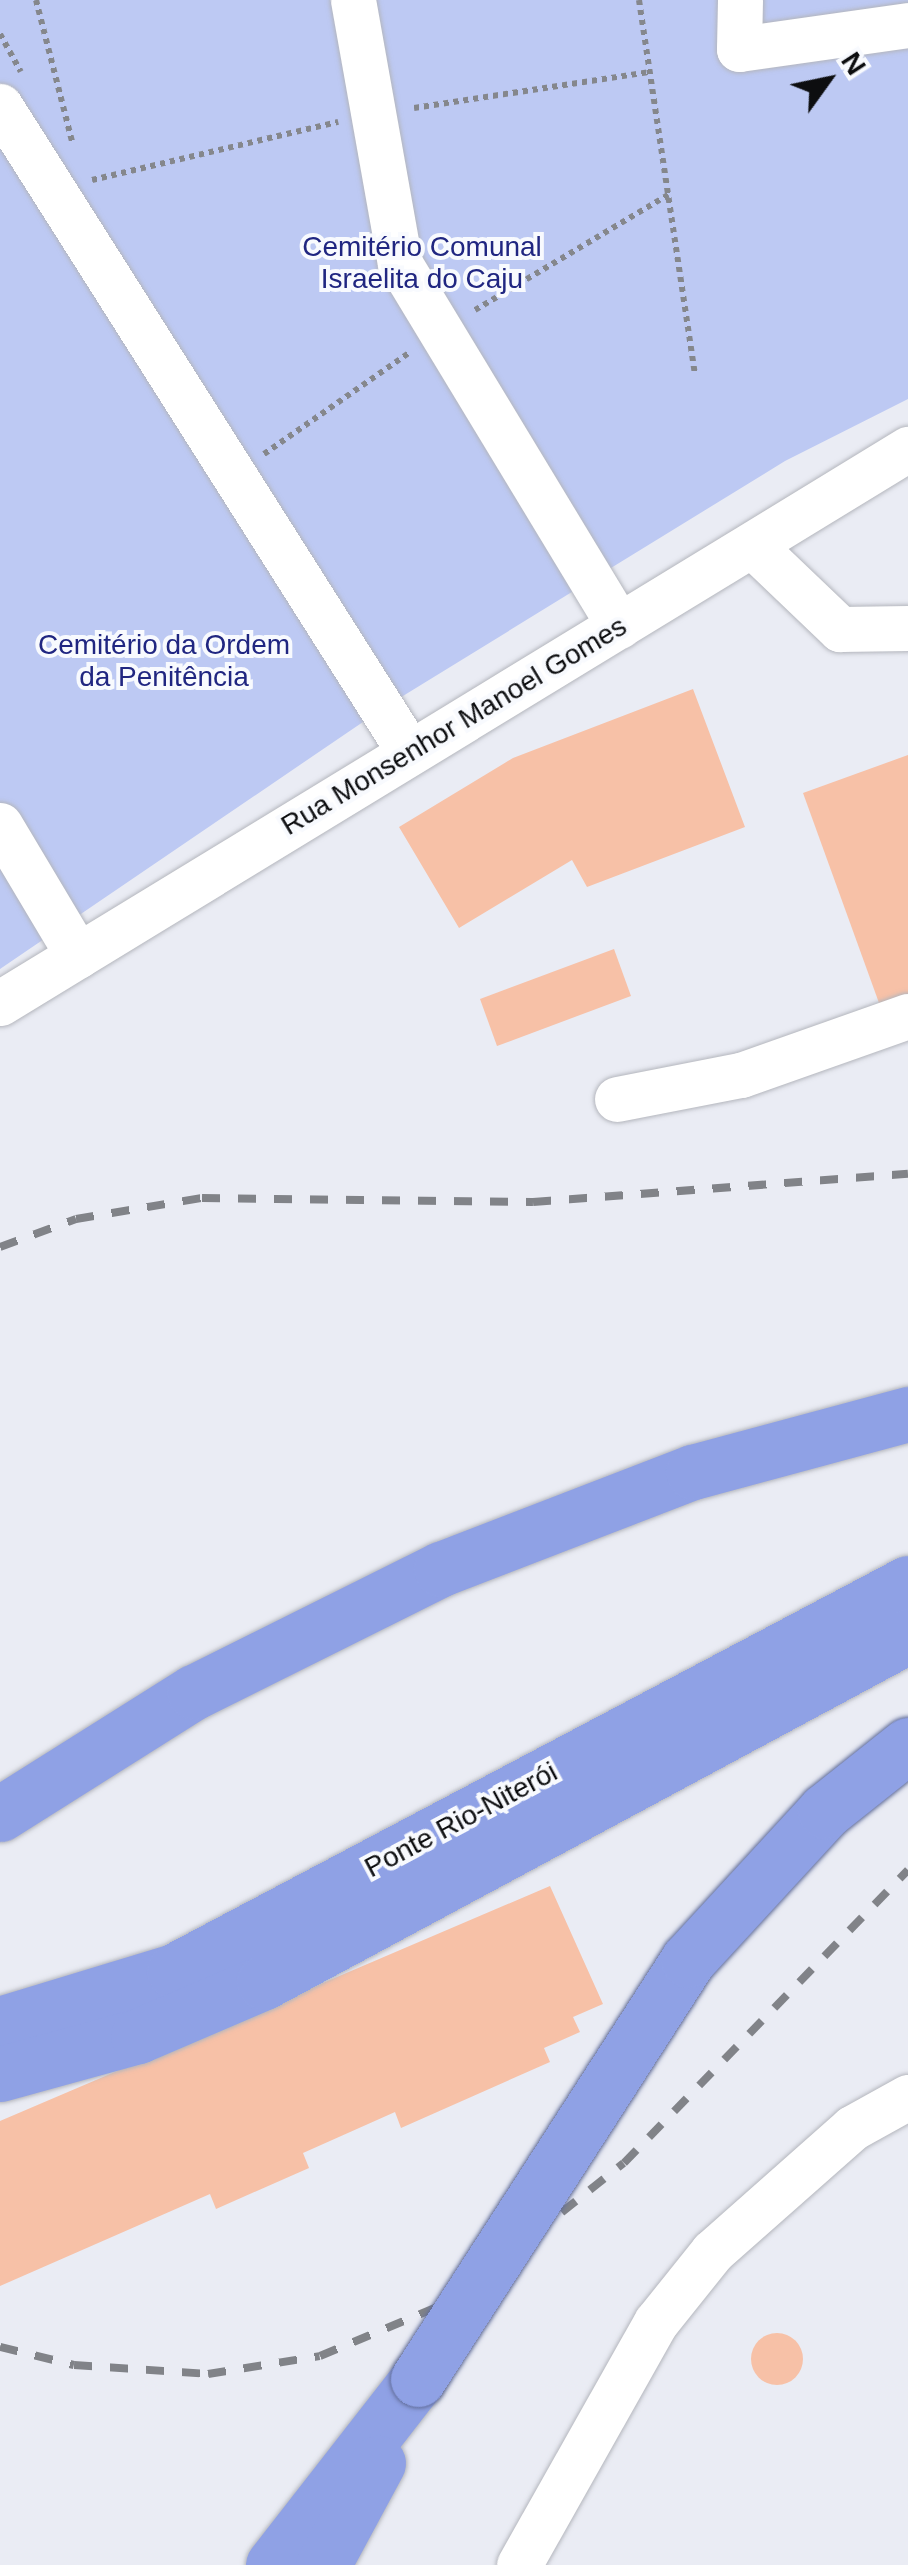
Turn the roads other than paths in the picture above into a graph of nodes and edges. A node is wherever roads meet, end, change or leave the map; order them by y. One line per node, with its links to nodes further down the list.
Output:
1 (352, 0): 7 (street)
2 (740, 0): 3 (street)
3 (908, 24)
4 (0, 106): 9 (street)
5 (908, 449): 6 (street, Rua Monsenhor Manoel Gomes)
6 (752, 544): 7 (street, Rua Monsenhor Manoel Gomes); 8 (street)
7 (619, 626): 9 (street, Rua Monsenhor Manoel Gomes)
8 (908, 628)
9 (408, 750): 11 (street, Rua Monsenhor Manoel Gomes)
10 (0, 825): 11 (street)
11 (78, 956): 12 (street, Rua Monsenhor Manoel Gomes)
12 (0, 1003)
13 (908, 1016): 14 (street)
14 (617, 1100)
15 (908, 1414): 19 (highway)
16 (908, 1583): 20 (highway, Ponte Rio-Niterói)
17 (908, 1636): 21 (highway, Ponte Rio-Niterói)
18 (908, 1744): 23 (highway, bridge)
19 (0, 1814)
20 (0, 2024)
21 (0, 2074)
22 (908, 2097): 26 (street)
23 (418, 2380): 24 (highway); 25 (highway)
24 (273, 2565)
25 (324, 2565)
26 (519, 2565)

